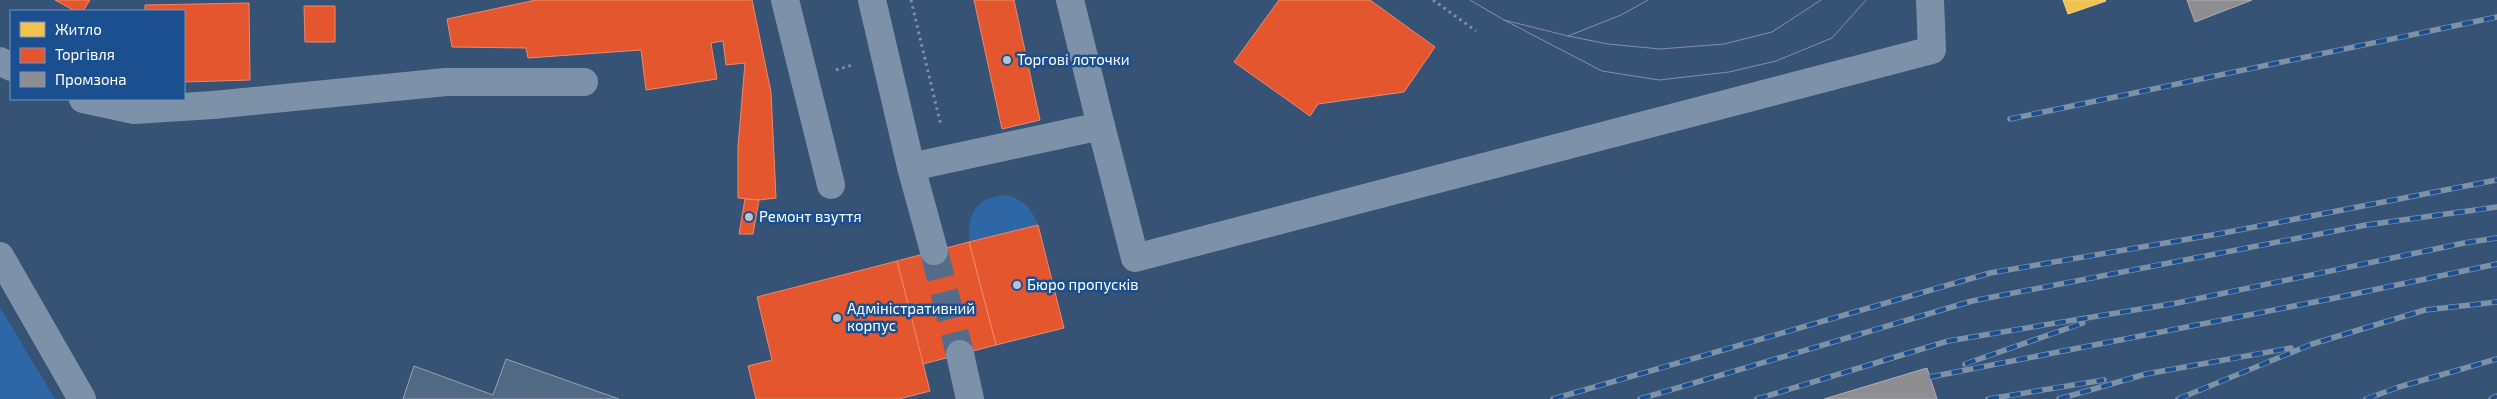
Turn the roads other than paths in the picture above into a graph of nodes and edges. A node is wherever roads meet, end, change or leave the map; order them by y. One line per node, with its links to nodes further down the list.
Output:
1 (785, 0): 9 (street)
2 (872, 0): 8 (street)
3 (1070, 0): 7 (street)
4 (1930, 0): 7 (street)
5 (584, 82): 6 (street)
6 (88, 100)
7 (1101, 126): 8 (street)
8 (911, 167): 10 (street)
9 (832, 185)
10 (934, 252)
11 (0, 256): 13 (street)
12 (960, 354): 14 (street)
13 (82, 399)
14 (970, 399)

